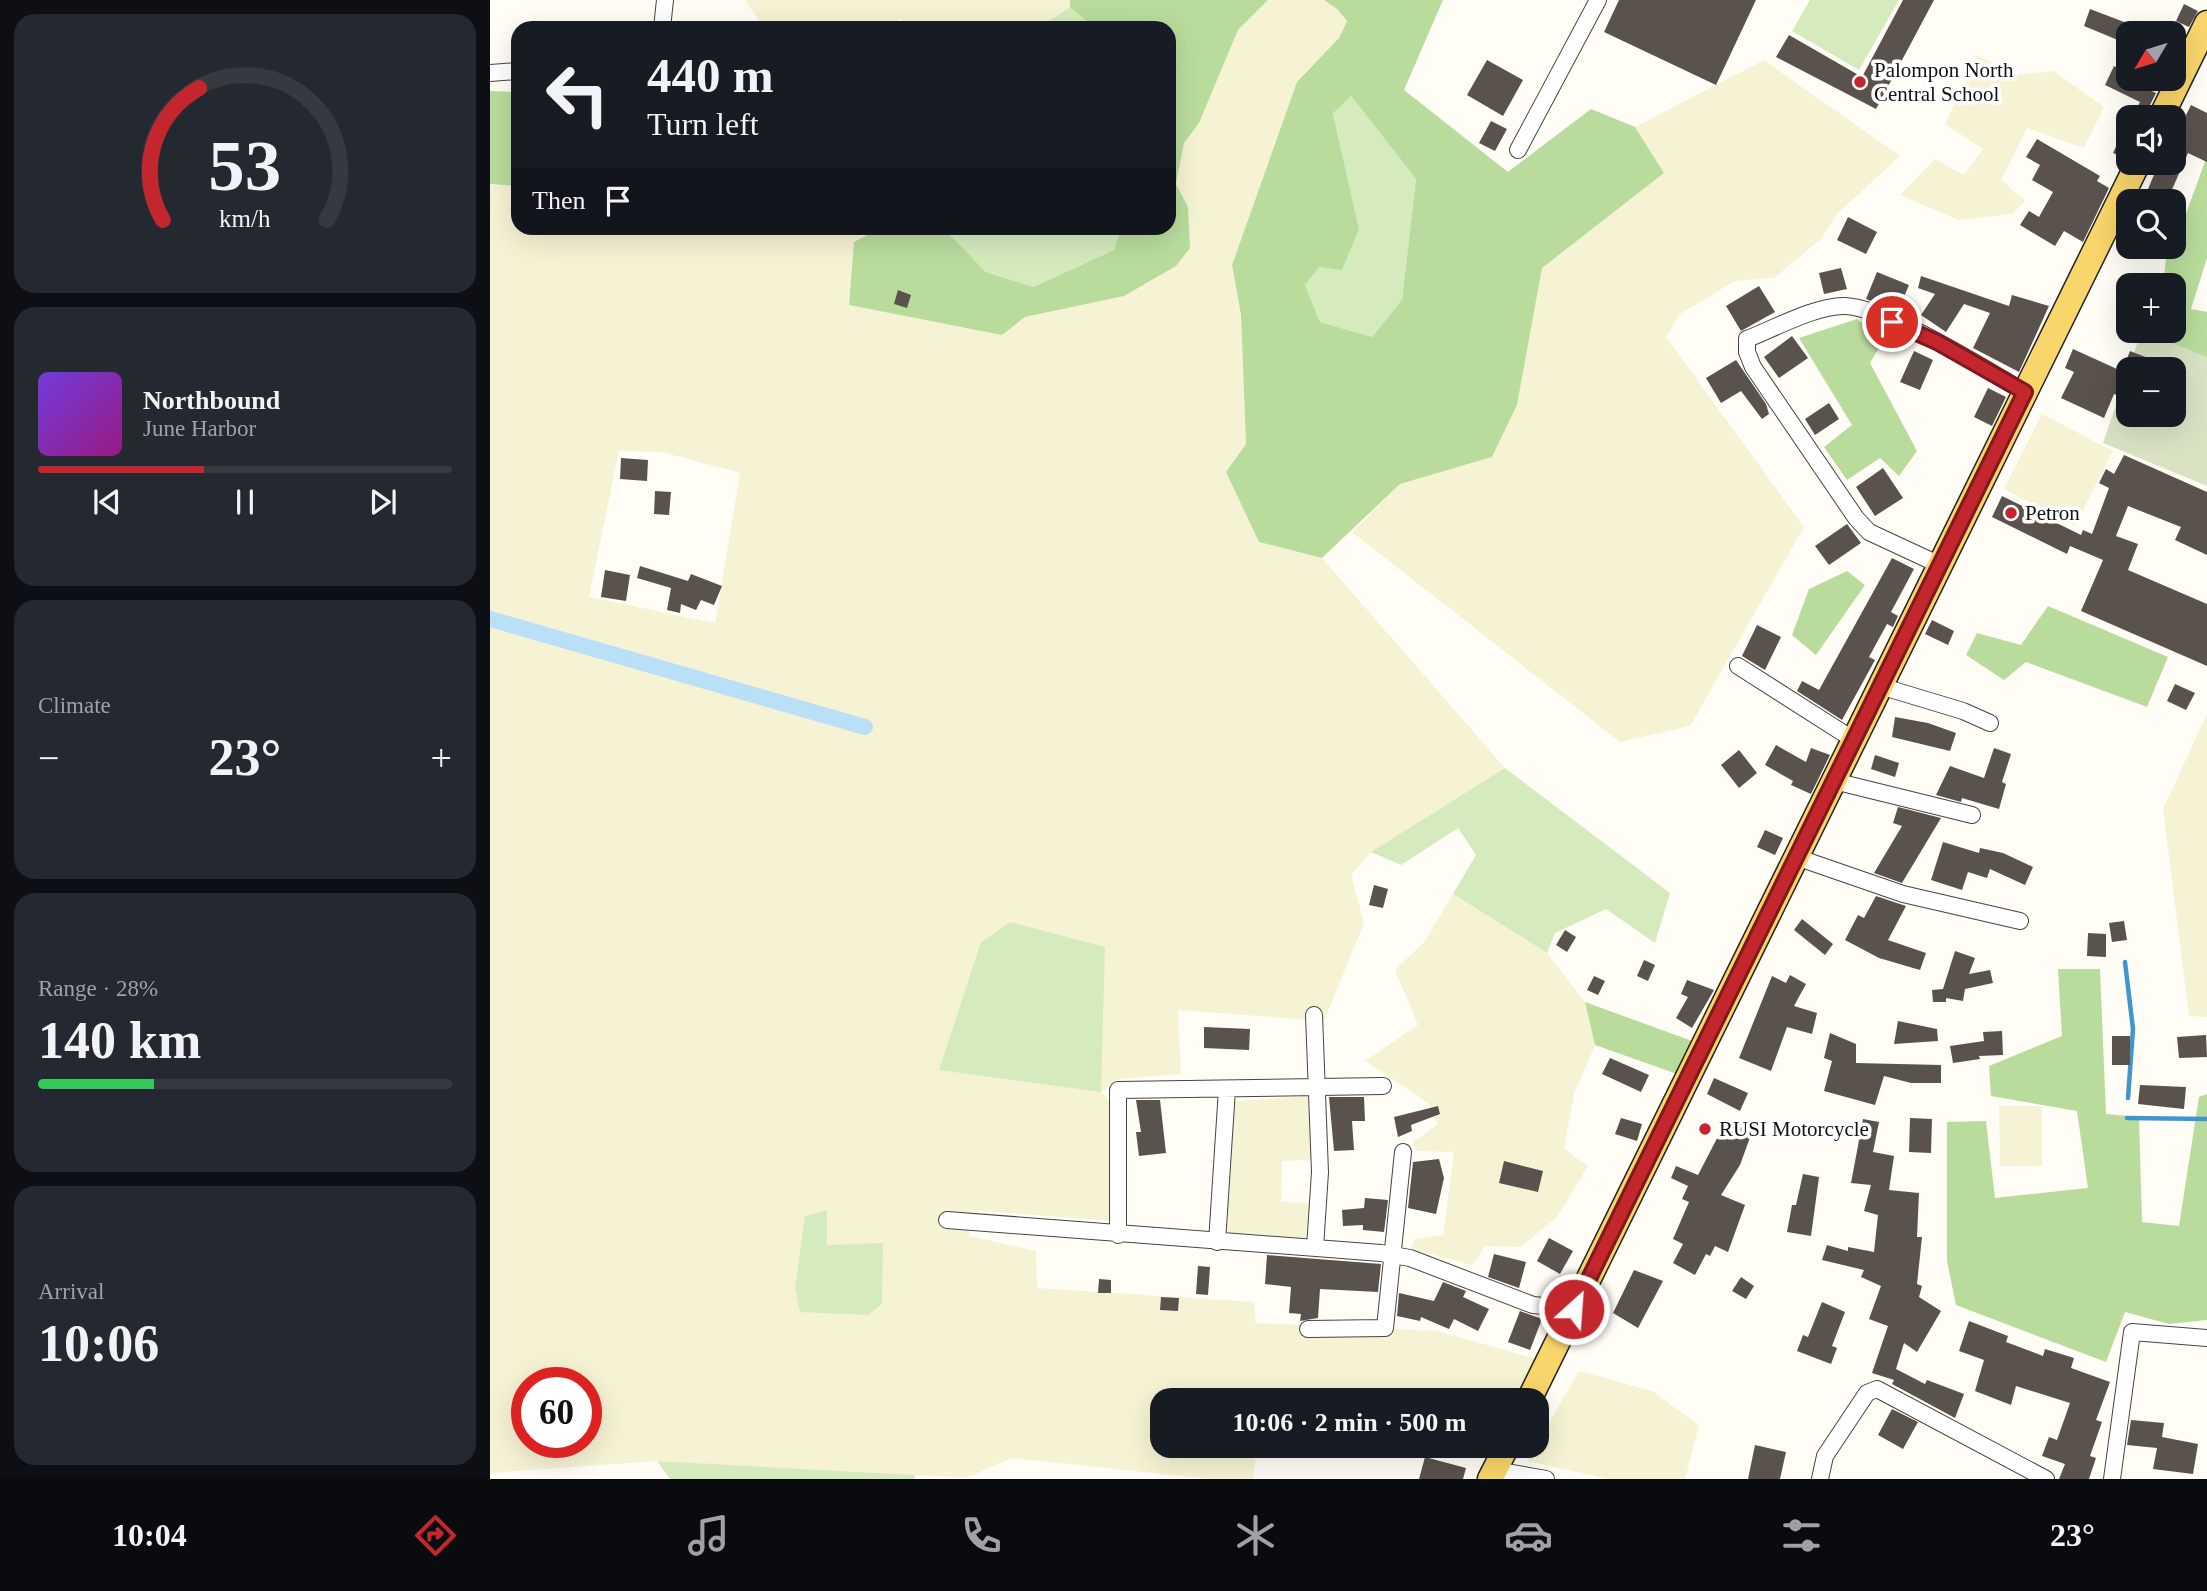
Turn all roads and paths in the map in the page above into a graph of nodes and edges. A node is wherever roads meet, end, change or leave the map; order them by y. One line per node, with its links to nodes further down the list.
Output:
1 (665, 0): 3 (street)
2 (1598, 0): 8 (street)
3 (663, 21)
4 (2207, 23): 7 (main road)
5 (511, 72): 6 (street)
6 (490, 73)
7 (2167, 105)
8 (1518, 150)
9 (2132, 175): 10 (main road)
10 (2025, 392): 11 (main road); 11 (street)
11 (1940, 565): 13 (main road)
12 (1738, 666): 15 (street)
13 (1880, 686): 14 (street); 15 (main road)
14 (1990, 723)
15 (1854, 740): 16 (main road)
16 (1834, 781): 17 (street); 18 (main road)
17 (1972, 815)
18 (1796, 857): 19 (street); 30 (main road)
19 (2020, 921)
20 (1314, 1015): 22 (street)
21 (1384, 1086): 22 (street)
22 (1319, 1088): 23 (street); 28 (street)
23 (1227, 1089): 26 (street); 27 (street)
24 (1403, 1152): 29 (street)
25 (947, 1220): 26 (street)
26 (1118, 1235): 27 (street)
27 (1217, 1242): 28 (street)
28 (1315, 1248): 29 (street)
29 (1394, 1255): 30 (street); 31 (street)
30 (1574, 1309): 33 (main road)
31 (1308, 1329)
32 (2207, 1338): 39 (street)
33 (1535, 1388)
34 (1501, 1458): 35 (main road)
35 (1492, 1475): 36 (street)
36 (1546, 1479)
37 (1820, 1479): 38 (street)
38 (2046, 1479)
39 (2112, 1479)

